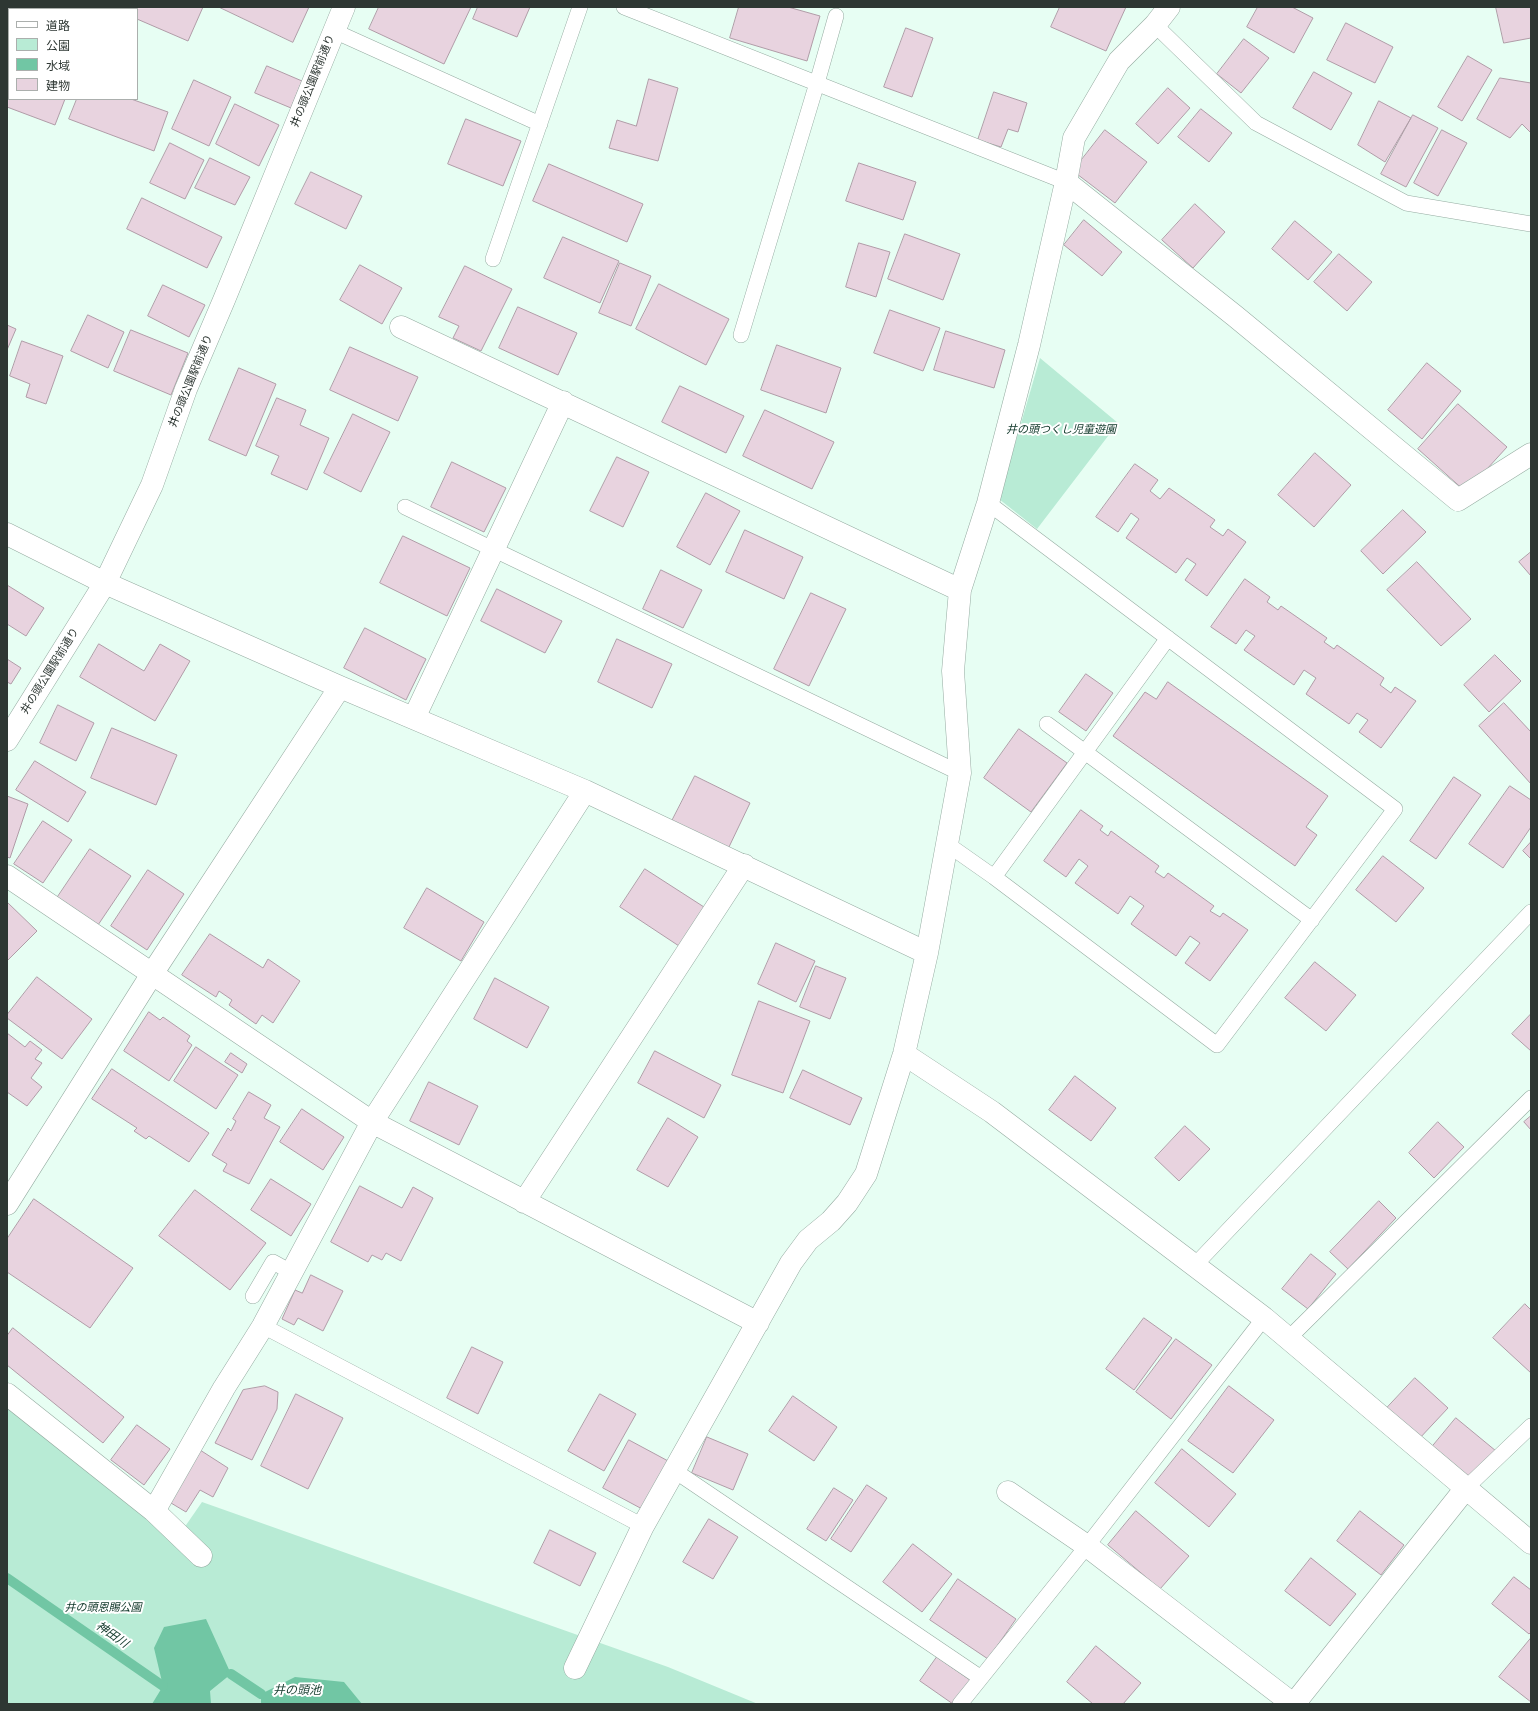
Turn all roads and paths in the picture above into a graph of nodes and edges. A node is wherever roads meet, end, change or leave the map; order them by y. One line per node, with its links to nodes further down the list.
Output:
1 (344, 7): 7 (street, 井の頭公園駅前通り)
2 (580, 7): 9 (lane)
3 (624, 7): 8 (lane)
4 (1169, 7): 6 (street)
5 (836, 16): 8 (lane)
6 (1155, 25): 10 (street); 11 (lane)
7 (334, 31): 9 (lane); 21 (street, 井の頭公園駅前通り)
8 (817, 83): 10 (lane); 14 (lane)
9 (540, 124): 12 (lane)
10 (1066, 182): 16 (street); 17 (street)
11 (1531, 224)
12 (493, 259)
13 (402, 327): 15 (street)
14 (741, 335)
15 (563, 402): 20 (street); 22 (street)
16 (1531, 454)
17 (988, 503): 22 (street); 23 (lane)
18 (405, 507): 20 (lane)
19 (7, 534): 21 (street)
20 (494, 550): 25 (street); 29 (lane)
21 (106, 584): 24 (street); 27 (street, 井の頭公園駅前通り)
22 (960, 590): 29 (street)
23 (1168, 638): 28 (lane); 36 (lane)
24 (340, 687): 25 (street); 38 (street)
25 (414, 718): 30 (street)
26 (1047, 724): 28 (lane)
27 (7, 740)
28 (1086, 754): 34 (lane); 36 (lane)
29 (960, 772): 31 (street)
30 (585, 791): 32 (street); 41 (street)
31 (947, 844): 34 (lane); 37 (street)
32 (744, 865): 37 (street); 43 (street)
33 (7, 876): 38 (street)
34 (994, 877): 36 (lane)
35 (1531, 912): 44 (lane)
36 (1312, 920)
37 (927, 953): 39 (street)
38 (152, 974): 41 (street); 42 (street)
39 (904, 1054): 44 (street); 48 (street)
40 (1531, 1098): 50 (lane)
41 (372, 1122): 43 (street); 45 (street)
42 (10, 1194)
43 (524, 1202): 48 (street)
44 (1195, 1265): 47 (street)
45 (291, 1272): 46 (lane); 49 (street)
46 (253, 1296)
47 (1264, 1318): 50 (street); 59 (lane)
48 (758, 1323): 53 (street)
49 (263, 1326): 56 (street); 57 (lane)
50 (1289, 1338): 54 (street)
51 (7, 1394): 56 (street)
52 (1531, 1426): 54 (lane)
53 (675, 1470): 57 (street); 62 (lane)
54 (1466, 1488): 58 (street); 64 (street)
55 (1008, 1492): 59 (street)
56 (154, 1511): 60 (street)
57 (643, 1526): 61 (street)
58 (1531, 1543)
59 (1087, 1546): 62 (lane); 64 (street)
60 (201, 1556)
61 (575, 1668)
62 (981, 1678): 63 (lane)
63 (960, 1704)
64 (1293, 1704)

